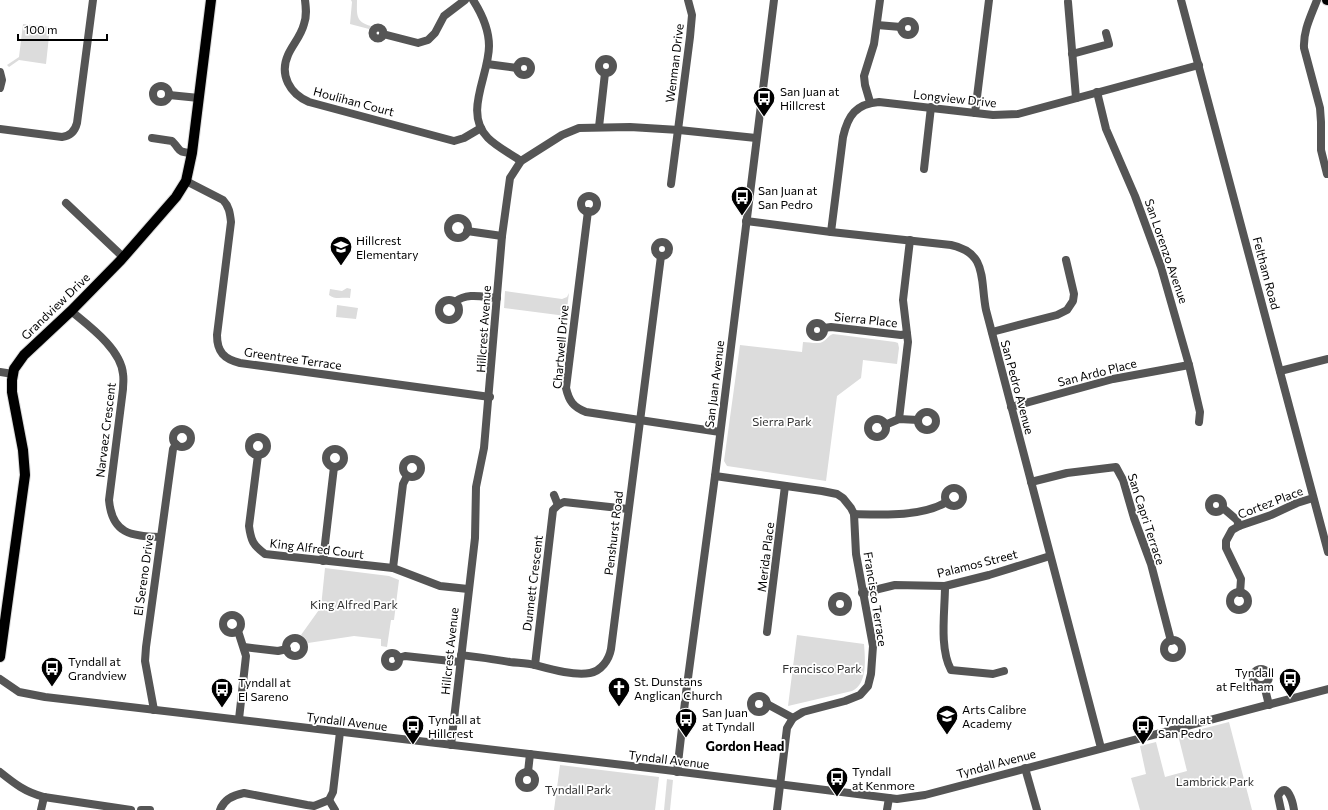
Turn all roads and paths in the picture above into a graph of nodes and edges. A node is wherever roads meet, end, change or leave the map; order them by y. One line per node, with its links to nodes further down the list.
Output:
1 (93, 0): 33 (street)
2 (211, 0): 26 (main road, Grandview Drive)
3 (305, 0): 32 (street, Houlihan Court)
4 (465, 0): 16 (street)
5 (473, 0): 18 (street)
6 (688, 0): 34 (street, Wenman Drive)
7 (774, 0): 36 (street, San Juan Avenue)
8 (880, 0): 13 (street)
9 (989, 0): 30 (street)
10 (1181, 0): 19 (street, Feltham Road)
11 (1317, 0): 40 (street)
12 (1067, 1): 17 (street)
13 (877, 25): 14 (street); 28 (street)
14 (901, 27)
15 (1106, 33): 17 (street)
16 (383, 34)
17 (1072, 54): 27 (street)
18 (487, 64): 20 (street); 32 (street)
19 (1199, 65): 24 (street, Longview Drive); 61 (street, Feltham Road)
20 (517, 68)
21 (0, 72): 23 (street)
22 (605, 73): 31 (street)
23 (0, 88)
24 (1097, 92): 27 (street, Longview Drive); 60 (street, San Lorenzo Avenue)
25 (170, 95): 26 (street)
26 (199, 98): 37 (main road, Grandview Drive)
27 (1076, 98): 30 (street, Longview Drive)
28 (870, 102): 29 (street, Longview Drive); 47 (street)
29 (931, 107): 30 (street, Longview Drive); 39 (street)
30 (975, 113)
31 (598, 127): 34 (street, Hillcrest Avenue); 38 (street, Hillcrest Avenue)
32 (481, 128): 38 (street)
33 (0, 129)
34 (679, 130): 36 (street, Hillcrest Avenue); 42 (street, Wenman Drive)
35 (152, 138): 37 (street)
36 (756, 138): 45 (street, San Juan Avenue)
37 (192, 153): 41 (main road, Grandview Drive)
38 (522, 160): 48 (street, Hillcrest Avenue)
39 (924, 169)
40 (1327, 174)
41 (186, 181): 51 (main road, Grandview Drive); 64 (street, Greentree Terrace)
42 (671, 184)
43 (66, 203): 51 (street)
44 (588, 211): 68 (street, Chartwell Drive)
45 (746, 221): 47 (street, San Pedro Avenue); 71 (street, San Juan Avenue)
46 (467, 231): 48 (street)
47 (831, 232): 49 (street, San Pedro Avenue)
48 (502, 236): 53 (street, Hillcrest Avenue)
49 (910, 240): 57 (street, San Pedro Avenue); 58 (street)
50 (661, 256): 68 (street, Penshurst Road)
51 (123, 258): 55 (main road, Grandview Drive)
52 (1066, 260): 57 (street)
53 (497, 298): 54 (street); 64 (street, Hillcrest Avenue)
54 (455, 302)
55 (71, 311): 63 (main road, Grandview Drive); 87 (street, Narvaez Crescent)
56 (824, 328): 58 (street, Sierra Place)
57 (992, 332): 65 (street, San Pedro Avenue)
58 (907, 334): 66 (street)
59 (1328, 359): 61 (street)
60 (1190, 365): 65 (street, San Ardo Place); 69 (street, San Lorenzo Avenue)
61 (1280, 371): 80 (street, Feltham Road)
62 (0, 372): 63 (street)
63 (13, 374): 102 (main road, Grandview Drive)
64 (490, 397): 93 (street, Hillcrest Avenue)
65 (1011, 407): 77 (street, San Pedro Avenue)
66 (899, 419): 67 (street); 70 (street)
67 (918, 420)
68 (640, 421): 71 (street, Chartwell Drive); 84 (street, Penshurst Road)
69 (1199, 422)
70 (885, 425)
71 (720, 432): 76 (street, San Juan Avenue)
72 (176, 444): 87 (street, El Sereno Drive)
73 (258, 455): 90 (street, King Alfred Court)
74 (334, 467): 90 (street)
75 (408, 476): 91 (street)
76 (715, 476): 78 (street); 122 (street, San Juan Avenue)
77 (1031, 482): 89 (street, San Pedro Avenue); 99 (street, San Capri Terrace)
78 (785, 486): 85 (street); 98 (street, Merida Place)
79 (554, 496): 82 (street)
80 (1314, 498): 86 (street, Cortez Place); 88 (street, Feltham Road)
81 (947, 502): 85 (street)
82 (558, 505): 84 (street); 105 (street, Dunnett Crescent)
83 (1223, 508): 86 (street)
84 (628, 509): 105 (street, Penshurst Road)
85 (854, 514): 95 (street, Francisco Terrace)
86 (1240, 526): 94 (street, Cortez Place)
87 (160, 537): 112 (street, El Sereno Drive)
88 (1328, 552)
89 (1050, 556): 92 (street, Palamos Street); 117 (street, San Pedro Avenue)
90 (323, 561): 91 (street, King Alfred Court)
91 (393, 568): 93 (street, King Alfred Court)
92 (945, 586): 95 (street, Palamos Street); 106 (street)
93 (468, 590): 104 (street, Hillcrest Avenue)
94 (1240, 593)
95 (862, 595): 96 (street, Palamos Street); 113 (street, Francisco Terrace)
96 (848, 602)
97 (238, 631): 100 (street)
98 (767, 632)
99 (1171, 641)
100 (244, 647): 101 (street); 114 (street)
101 (287, 649)
102 (0, 657)
103 (398, 658): 104 (street, Penshurst Road)
104 (460, 659): 105 (street, Penshurst Road); 116 (street, Hillcrest Avenue)
105 (535, 665)
106 (1004, 671)
107 (0, 679): 112 (street, Tyndall Avenue)
108 (1264, 685): 111 (street)
109 (1328, 688): 111 (street, Tyndall Avenue)
110 (767, 704): 113 (street)
111 (1269, 705): 117 (street, Tyndall Avenue)
112 (154, 710): 114 (street, Tyndall Avenue)
113 (793, 718): 123 (street)
114 (239, 720): 115 (street, Tyndall Avenue)
115 (340, 732): 116 (street, Tyndall Avenue); 126 (street)
116 (451, 745): 118 (street, Tyndall Avenue)
117 (1101, 748): 119 (street, Tyndall Avenue)
118 (530, 754): 121 (street); 122 (street, Tyndall Avenue)
119 (1025, 768): 125 (street, Tyndall Avenue); 135 (street)
120 (0, 772): 124 (street)
121 (528, 772)
122 (677, 772): 123 (street, Tyndall Avenue)
123 (780, 785): 125 (street, Tyndall Avenue); 133 (street)
124 (44, 797): 127 (street); 128 (street)
125 (889, 798): 134 (street)
126 (330, 800): 131 (street); 132 (street)
127 (41, 810)
128 (131, 810)
129 (141, 810): 130 (street)
130 (150, 810)
131 (220, 810)
132 (335, 810)
133 (777, 810)
134 (887, 810)
135 (1037, 810)
136 (1281, 810): 137 (street)
137 (1294, 810)

